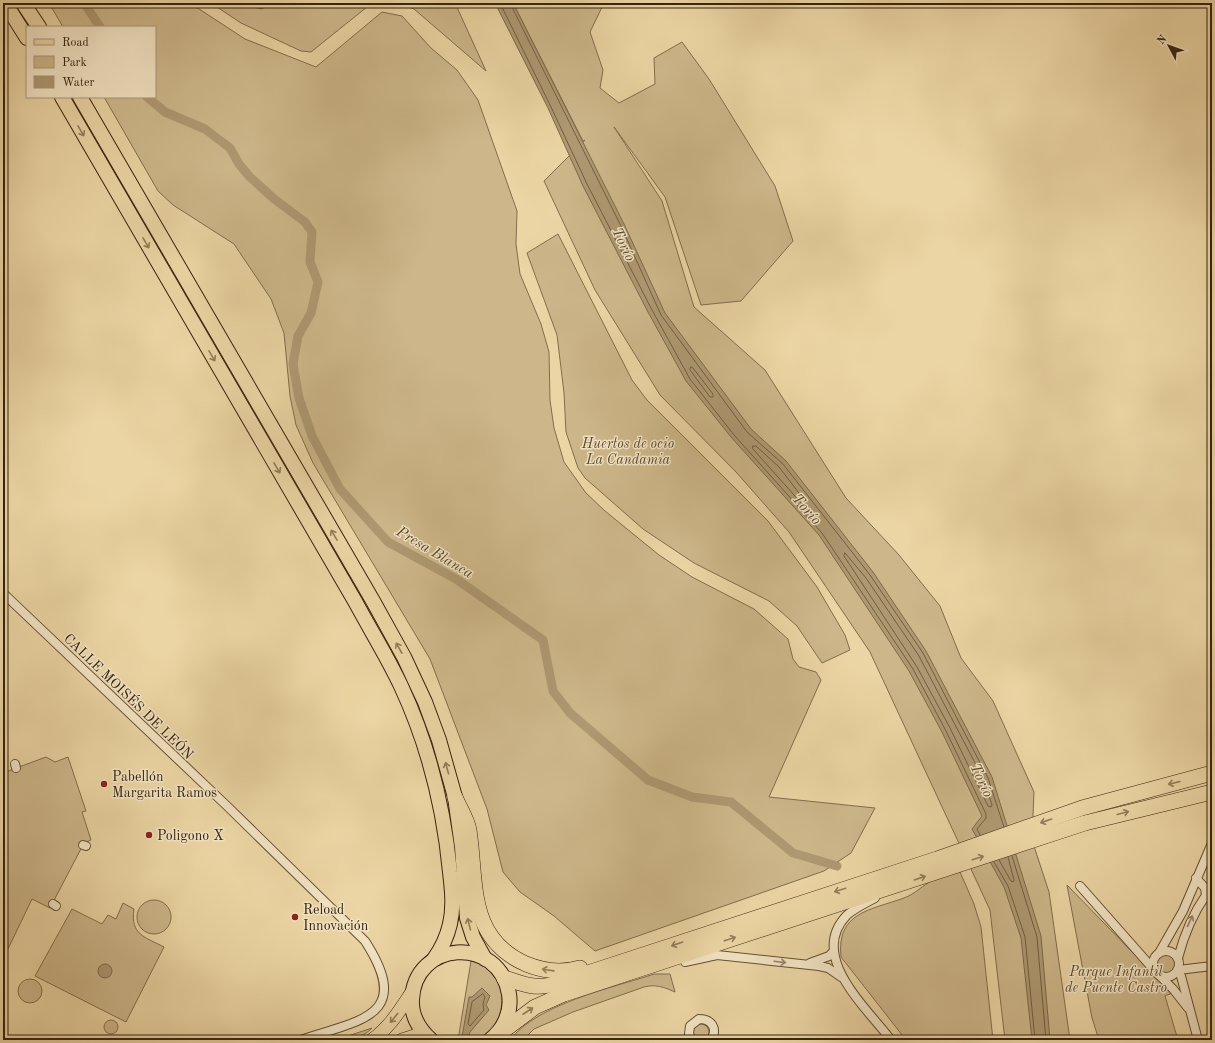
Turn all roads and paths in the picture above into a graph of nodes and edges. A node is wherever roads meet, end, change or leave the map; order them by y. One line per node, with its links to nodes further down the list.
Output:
1 (5, 3): 4 (highway)
2 (24, 3): 3 (highway)
3 (37, 26)
4 (26, 36)
5 (63, 98): 20 (highway, one-way to 20)
6 (81, 98): 10 (highway, one-way to 6)
7 (3, 593): 34 (street, CALLE MOISÉS DE LEÓN)
8 (1212, 773): 12 (highway, one-way to 12)
9 (1212, 792): 12 (highway, one-way to 9)
10 (455, 797): 21 (highway, one-way to 10); 24 (highway, one-way to 10)
11 (1212, 842): 13 (street)
12 (939, 865): 14 (highway, one-way to 12); 24 (highway, one-way to 24)
13 (1196, 878): 18 (street); 19 (street, one-way to 13)
14 (901, 884): 16 (street); 22 (highway, one-way to 14)
15 (1080, 886): 17 (street)
16 (833, 952): 23 (street); 29 (street)
17 (1137, 952): 18 (street); 27 (street)
18 (1157, 955): 19 (street); 27 (street)
19 (1178, 958): 26 (street)
20 (434, 959): 21 (highway); 30 (highway)
21 (485, 959): 28 (highway)
22 (658, 963): 23 (street, one-way to 23); 32 (highway, one-way to 22)
23 (807, 964): 29 (street)
24 (615, 965): 28 (highway)
25 (1212, 966): 26 (street)
26 (1178, 970): 27 (street); 31 (street)
27 (1157, 973): 31 (street)
28 (504, 978): 32 (highway)
29 (843, 978): 39 (street)
30 (412, 992): 33 (highway); 35 (main road, one-way to 35)
31 (1190, 1010): 40 (street)
32 (493, 1037)
33 (428, 1038): 36 (main road)
34 (300, 1040)
35 (372, 1040)
36 (402, 1040)
37 (692, 1040): 38 (street)
38 (711, 1040)
39 (891, 1040)
40 (1198, 1040)

